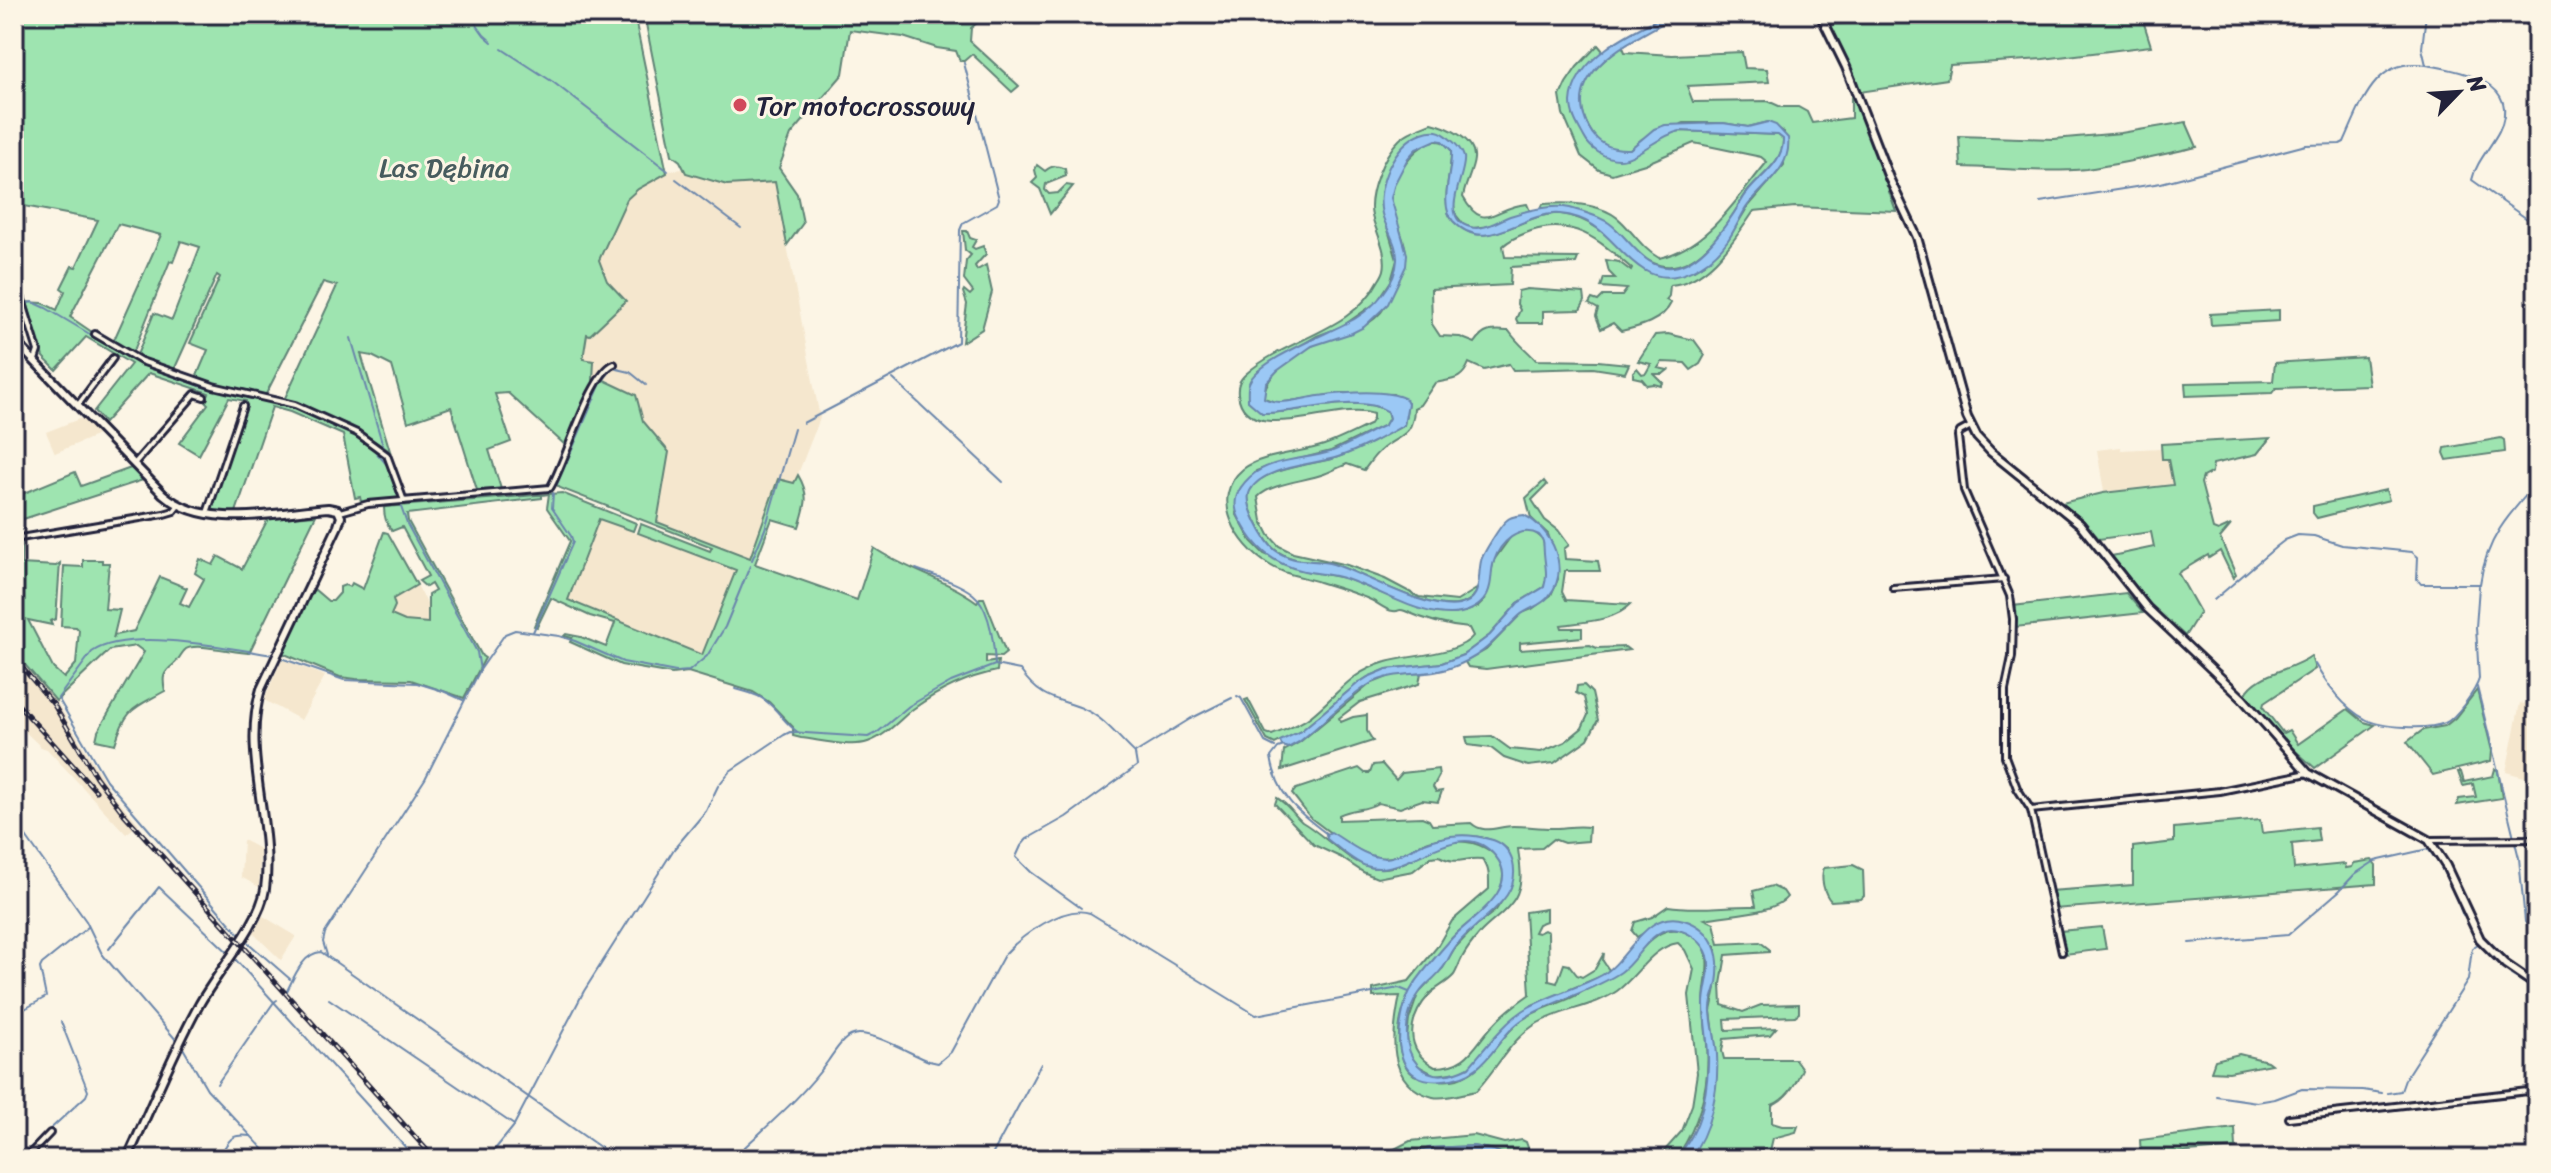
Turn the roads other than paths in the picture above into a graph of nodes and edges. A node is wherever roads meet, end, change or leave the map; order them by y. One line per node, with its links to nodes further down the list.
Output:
1 (1820, 14): 11 (street)
2 (14, 274): 6 (street)
3 (95, 334): 13 (street)
4 (14, 340): 6 (street)
5 (113, 358): 9 (street)
6 (35, 360): 9 (street)
7 (614, 364): 13 (street)
8 (204, 397): 12 (street)
9 (78, 405): 12 (street)
10 (243, 406): 16 (street)
11 (1971, 426): 18 (street); 20 (street)
12 (134, 464): 14 (street)
13 (404, 501): 15 (street)
14 (178, 506): 16 (street); 17 (street)
15 (340, 513): 16 (street); 30 (street)
16 (207, 515)
17 (14, 539)
18 (2004, 579): 19 (street); 21 (street)
19 (1893, 588)
20 (2308, 773): 21 (street); 23 (street)
21 (2031, 810): 24 (street)
22 (2537, 839): 23 (street)
23 (2429, 840): 25 (street)
24 (2062, 952)
25 (2537, 986)
26 (2537, 1090): 27 (street)
27 (2289, 1118)
28 (50, 1133): 29 (street)
29 (25, 1159)
30 (127, 1159)

